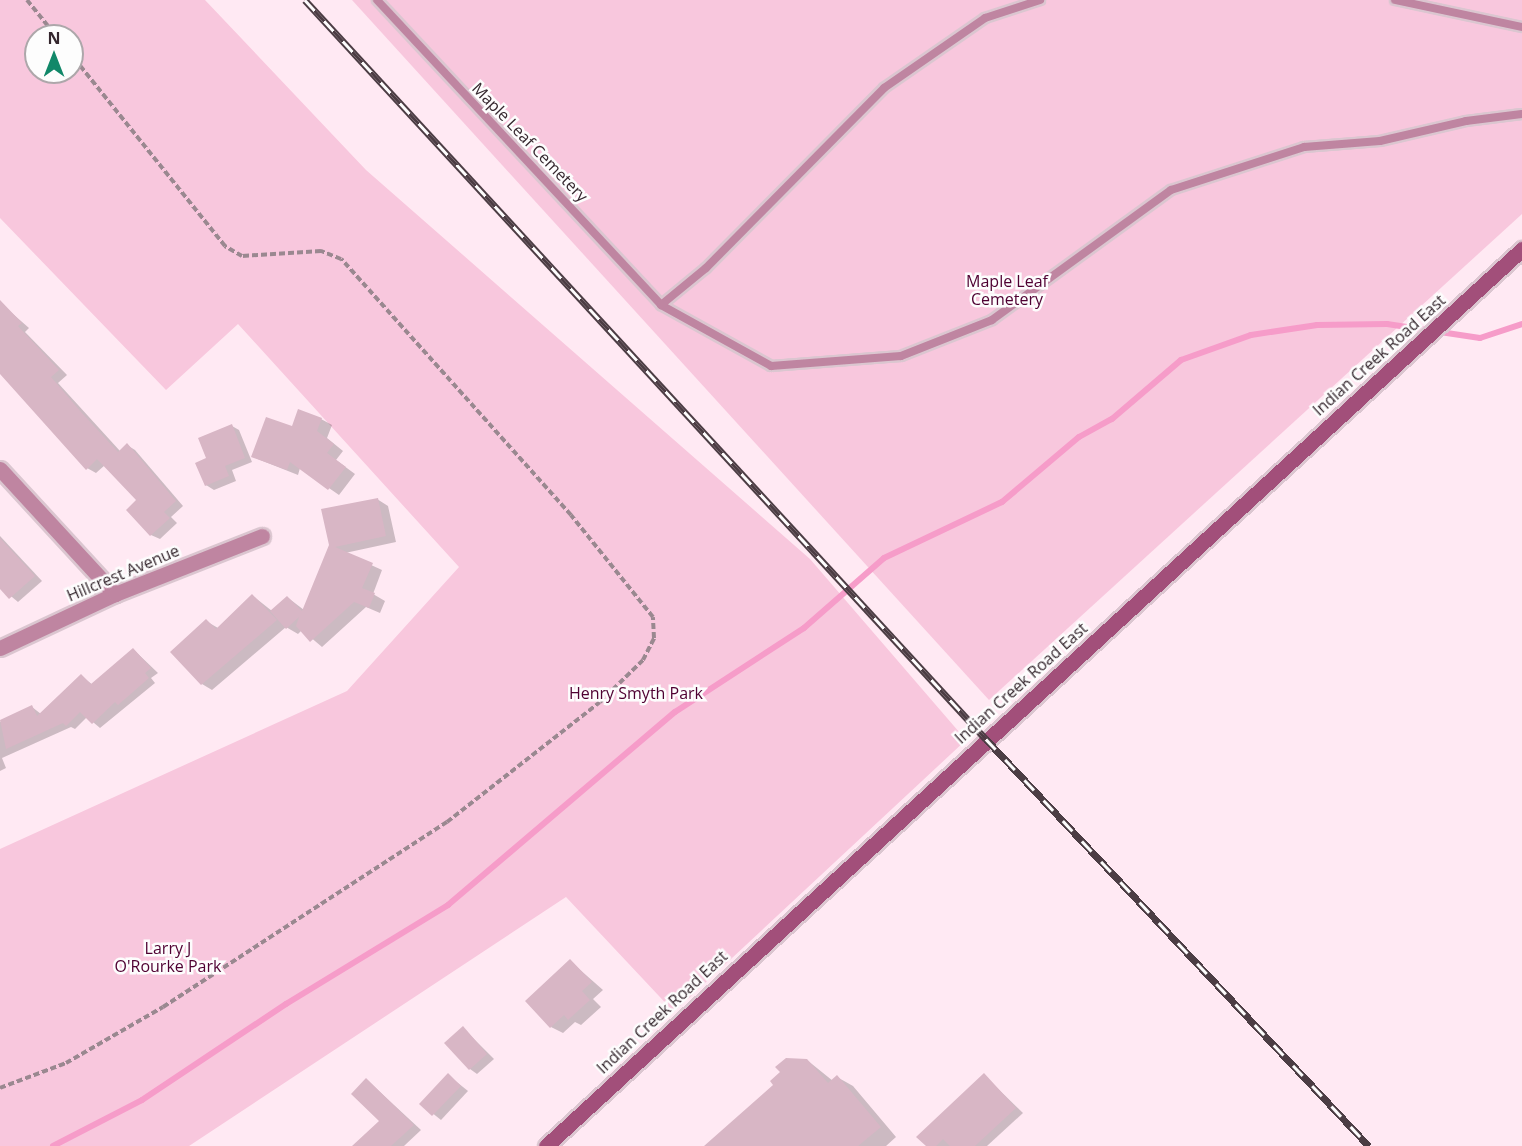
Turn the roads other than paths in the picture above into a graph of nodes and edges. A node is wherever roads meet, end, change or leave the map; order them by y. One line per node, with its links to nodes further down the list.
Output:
1 (377, 0): 7 (lane, Maple Leaf Cemetery)
2 (1040, 0): 7 (lane)
3 (1395, 0): 4 (lane)
4 (1522, 27)
5 (1522, 114): 7 (lane, Maple Leaf Cemetery)
6 (1522, 249): 12 (main road, Indian Creek Road East)
7 (661, 305)
8 (0, 469): 10 (street)
9 (261, 536): 10 (street, Hillcrest Avenue)
10 (115, 594): 11 (street, Hillcrest Avenue)
11 (0, 648)
12 (546, 1146)

